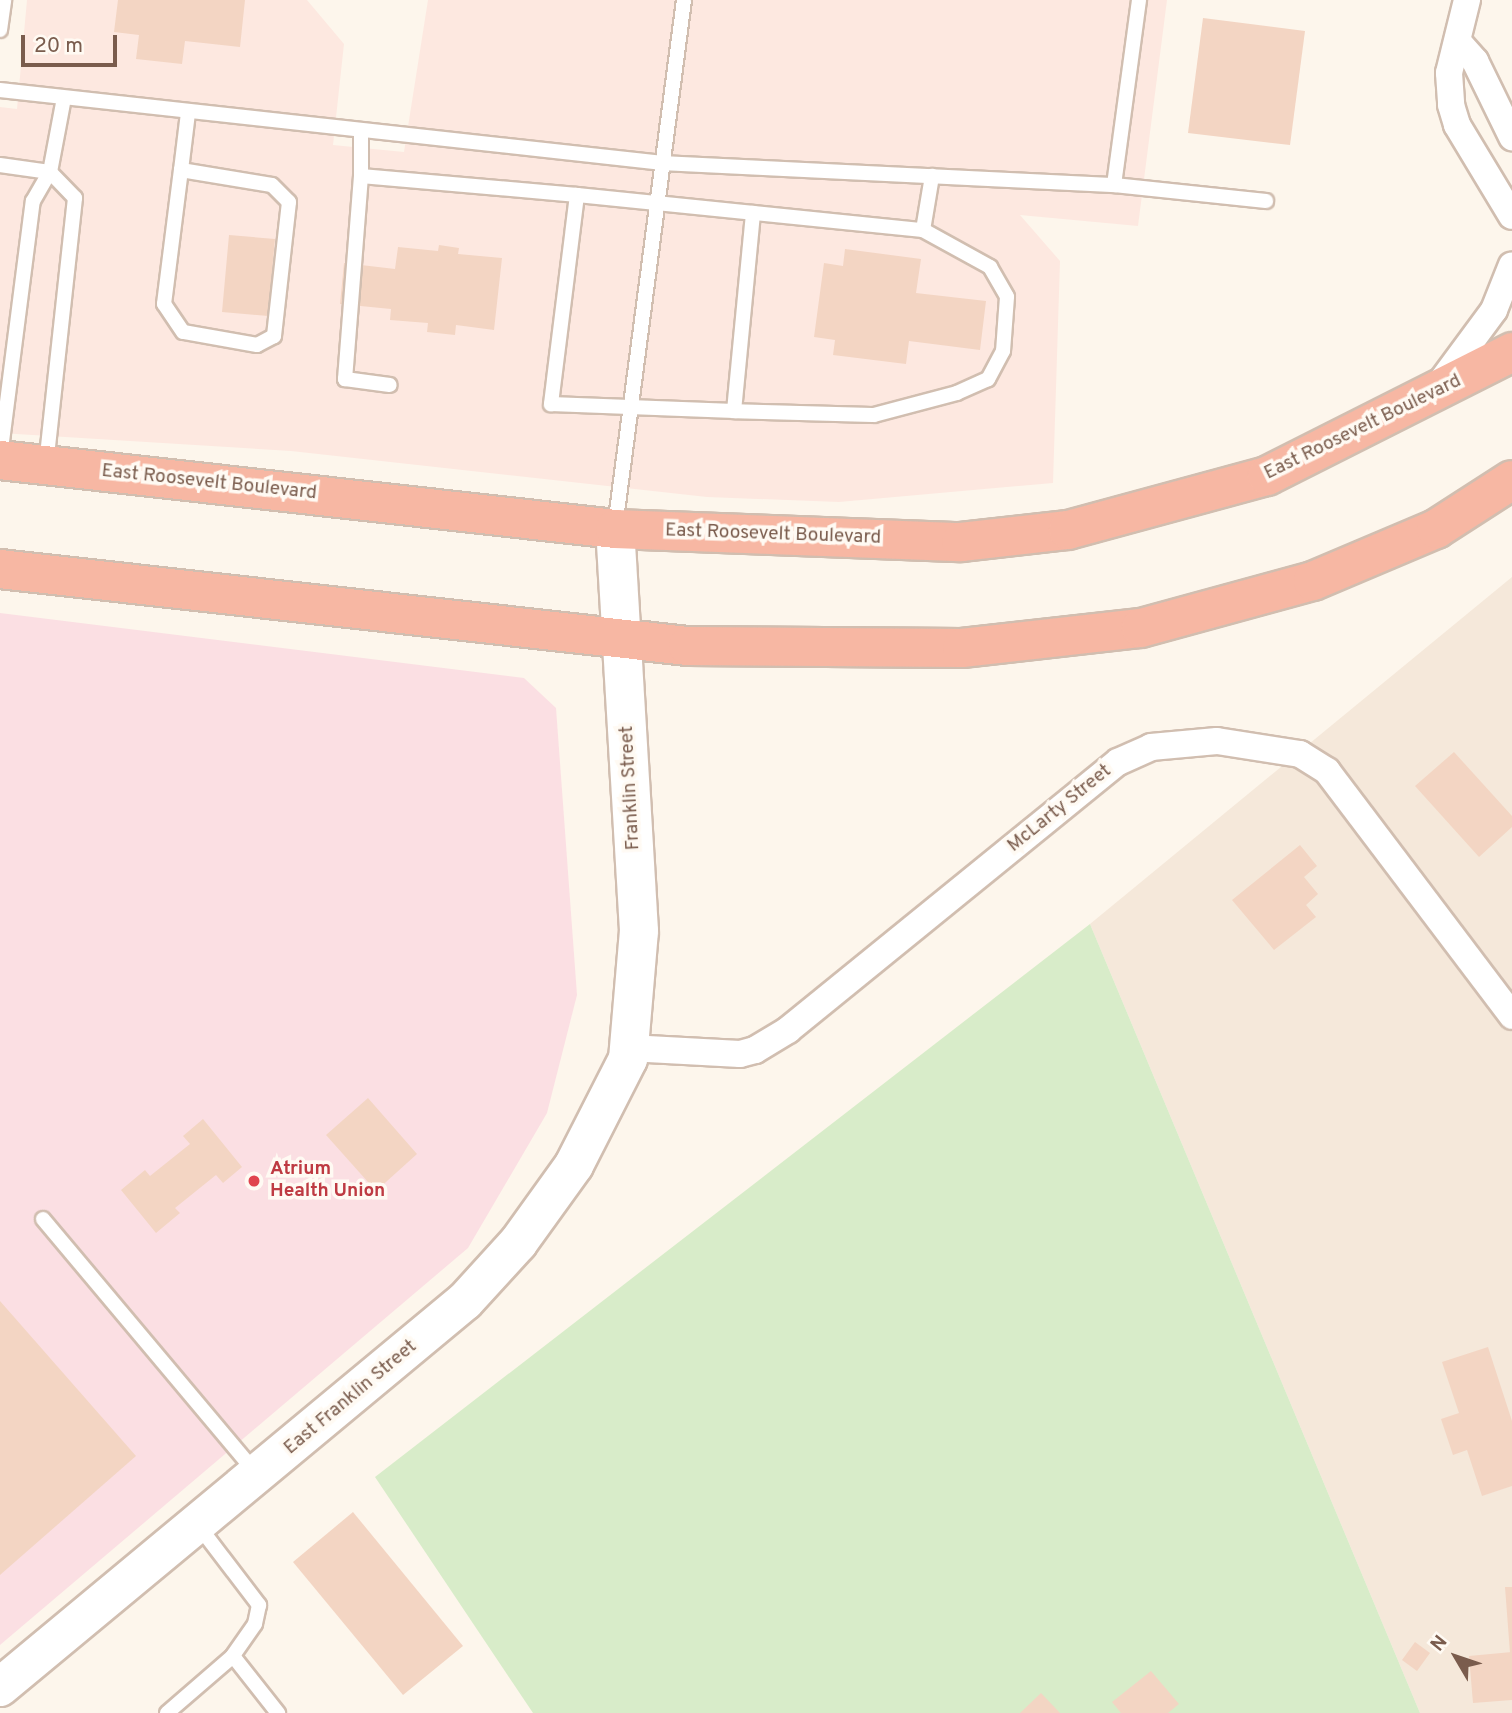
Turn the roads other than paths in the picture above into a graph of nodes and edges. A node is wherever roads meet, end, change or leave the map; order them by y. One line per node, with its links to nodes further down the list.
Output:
1 (4, 0): 5 (lane)
2 (684, 0): 12 (lane)
3 (1139, 0): 18 (lane)
4 (1467, 0): 6 (street)
5 (0, 30)
6 (1459, 43): 11 (street); 23 (street)
7 (0, 90): 8 (lane)
8 (64, 98): 9 (lane); 15 (lane)
9 (188, 113): 10 (lane); 14 (lane)
10 (361, 132): 12 (lane); 16 (lane)
11 (1512, 137)
12 (663, 163): 17 (lane); 21 (lane)
13 (0, 165): 15 (lane)
14 (181, 170): 14 (lane)
15 (50, 172): 31 (lane); 32 (lane)
16 (361, 176): 19 (lane); 27 (lane)
17 (932, 176): 18 (lane); 24 (lane)
18 (1114, 185): 20 (lane)
19 (577, 195): 21 (lane); 29 (lane)
20 (1265, 201)
21 (659, 202): 22 (lane); 29 (lane)
22 (753, 212): 24 (lane); 30 (lane)
23 (1512, 216)
24 (923, 230): 30 (lane)
25 (1512, 265): 28 (street)
26 (1512, 352): 28 (highway, East Roosevelt Boulevard)
27 (390, 385)
28 (1429, 396): 34 (highway, East Roosevelt Boulevard)
29 (631, 406): 30 (lane); 34 (lane)
30 (734, 411)
31 (0, 459): 32 (highway, East Roosevelt Boulevard)
32 (46, 465): 34 (highway, East Roosevelt Boulevard)
33 (1512, 480): 36 (highway)
34 (615, 529): 36 (main road, Franklin Street)
35 (0, 569): 36 (highway)
36 (622, 639): 38 (main road, Franklin Street)
37 (1512, 1016): 38 (street, McLarty Street)
38 (629, 1048): 40 (main road, East Franklin Street)
39 (43, 1219): 40 (lane)
40 (258, 1475): 41 (main road, East Franklin Street)
41 (198, 1525): 42 (lane); 43 (main road, East Franklin Street)
42 (233, 1656): 44 (lane); 45 (lane)
43 (8, 1674)
44 (167, 1713)
45 (278, 1713)

